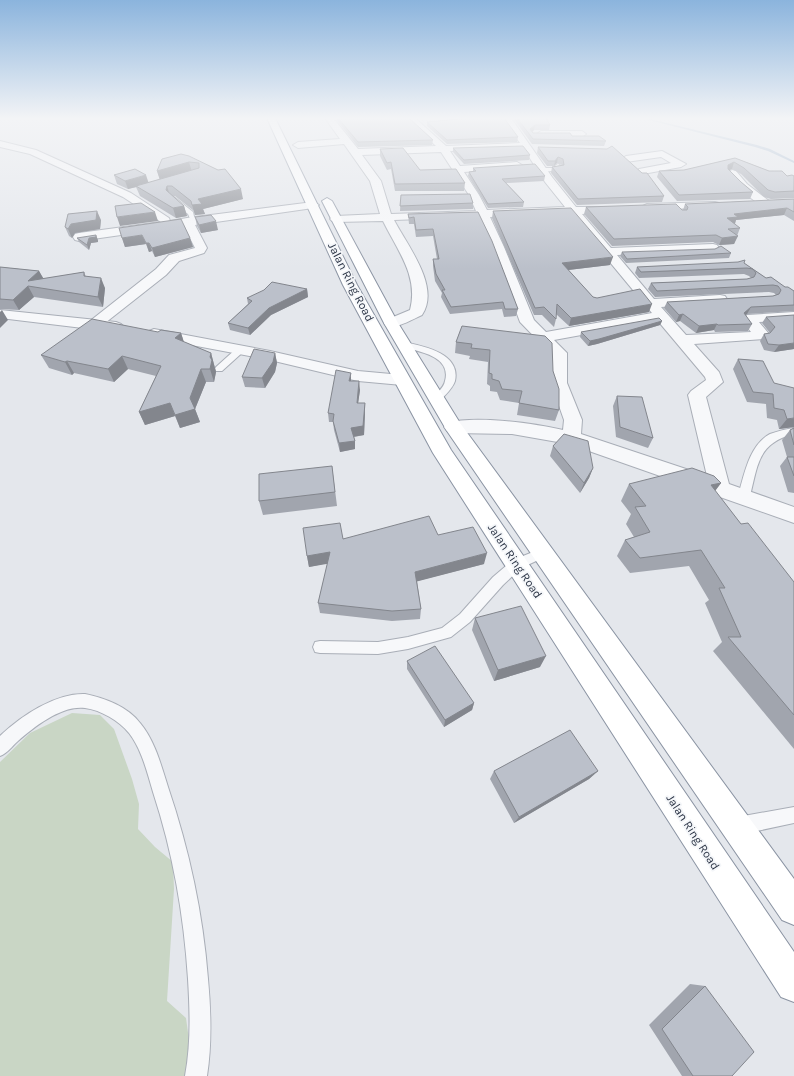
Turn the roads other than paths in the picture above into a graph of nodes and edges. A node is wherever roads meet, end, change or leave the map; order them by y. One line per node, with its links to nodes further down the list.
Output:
1 (68, 168): 14 (street)
2 (298, 168): 25 (highway, Jalan Ring Road)
3 (312, 168): 31 (highway, Jalan Ring Road)
4 (367, 168): 17 (street)
5 (490, 168): 9 (street)
6 (541, 168): 27 (street)
7 (548, 168): 8 (lane)
8 (559, 168)
9 (458, 169): 16 (street)
10 (642, 171): 12 (street)
11 (731, 173): 23 (street)
12 (654, 181)
13 (142, 191): 14 (street)
14 (127, 195): 33 (street)
15 (459, 195): 16 (street)
16 (474, 195): 28 (street)
17 (381, 196): 18 (street); 30 (street)
18 (395, 196)
19 (665, 197): 26 (street)
20 (172, 198): 32 (lane)
21 (779, 202): 23 (street)
22 (750, 203): 23 (street)
23 (765, 203)
24 (728, 204): 26 (street)
25 (313, 205): 32 (street); 51 (highway, Jalan Ring Road)
26 (673, 206): 27 (street); 29 (lane)
27 (575, 211): 28 (street); 38 (street)
28 (483, 213): 30 (street); 46 (street)
29 (682, 215)
30 (381, 217): 31 (street); 44 (street)
31 (343, 219): 44 (highway, Jalan Ring Road)
32 (190, 221): 33 (street); 36 (street)
33 (172, 223): 34 (street)
34 (159, 225): 35 (street); 36 (street)
35 (79, 237)
36 (171, 247): 45 (street)
37 (713, 248): 38 (street)
38 (608, 252): 40 (street)
39 (734, 299): 40 (street)
40 (651, 303): 42 (street)
41 (0, 314): 45 (street)
42 (662, 316): 46 (street); 47 (street)
43 (794, 316): 47 (street)
44 (391, 323): 48 (highway, Jalan Ring Road)
45 (95, 324): 49 (street)
46 (543, 337): 55 (street)
47 (682, 340): 56 (street)
48 (404, 345): 52 (highway, Jalan Ring Road); 52 (lane)
49 (240, 350): 50 (lane); 51 (street)
50 (219, 369)
51 (402, 380): 60 (highway, Jalan Ring Road)
52 (437, 400): 53 (highway, Jalan Ring Road)
53 (453, 427): 55 (street); 59 (highway, Jalan Ring Road)
54 (794, 431): 57 (lane)
55 (571, 438): 56 (street)
56 (720, 488): 57 (street)
57 (744, 496): 58 (street)
58 (794, 515)
59 (543, 553): 60 (lane); 64 (highway, Jalan Ring Road)
60 (517, 564): 61 (lane); 66 (highway, Jalan Ring Road)
61 (320, 647)
62 (0, 748): 67 (lane)
63 (794, 815): 64 (lane)
64 (736, 826): 65 (highway, Jalan Ring Road)
65 (794, 908)
66 (794, 984)
67 (196, 1076)

